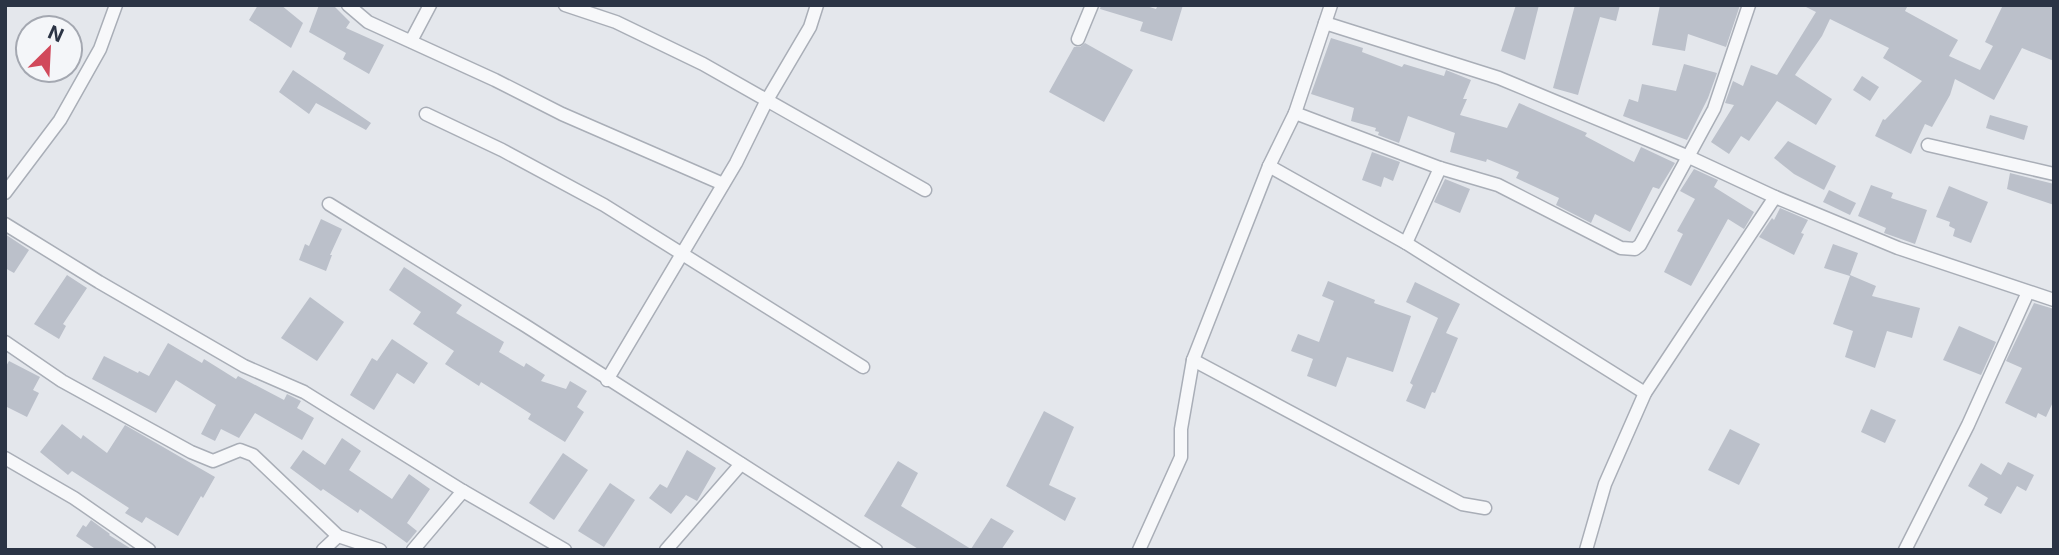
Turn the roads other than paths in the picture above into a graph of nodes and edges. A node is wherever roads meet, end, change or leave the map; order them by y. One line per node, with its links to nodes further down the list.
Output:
1 (116, 5): 22 (street)
2 (348, 5): 11 (street)
3 (430, 5): 11 (street)
4 (565, 5): 12 (street)
5 (817, 5): 12 (street)
6 (1092, 5): 10 (street)
7 (1331, 5): 9 (street)
8 (1749, 5): 16 (street)
9 (1325, 23): 13 (street); 16 (street)
10 (1078, 39)
11 (411, 41): 20 (street)
12 (767, 100): 20 (street); 21 (street)
13 (1295, 113): 17 (street); 18 (street)
14 (426, 114): 27 (street)
15 (1928, 145): 19 (street)
16 (1689, 157): 18 (street); 23 (street)
17 (1269, 166): 26 (street); 31 (street)
18 (1440, 168): 26 (street)
19 (2054, 174)
20 (723, 184): 27 (street)
21 (925, 190)
22 (5, 193)
23 (1775, 197): 28 (street); 34 (street)
24 (329, 204): 33 (street)
25 (5, 224): 37 (street)
26 (1406, 243): 34 (street)
27 (683, 253): 32 (street); 33 (street)
28 (2028, 292): 29 (street); 49 (street)
29 (2054, 300)
30 (5, 342): 39 (street)
31 (1193, 360): 38 (street); 47 (street)
32 (863, 367)
33 (607, 380): 36 (street)
34 (1645, 393): 48 (street)
35 (5, 458): 40 (street)
36 (741, 464): 45 (street); 46 (street)
37 (463, 491): 43 (street); 44 (street)
38 (1485, 508)
39 (338, 536): 41 (street); 42 (street)
40 (149, 550)
41 (323, 550)
42 (380, 550)
43 (412, 550)
44 (565, 550)
45 (666, 550)
46 (876, 550)
47 (1139, 550)
48 (1586, 550)
49 (1905, 550)

